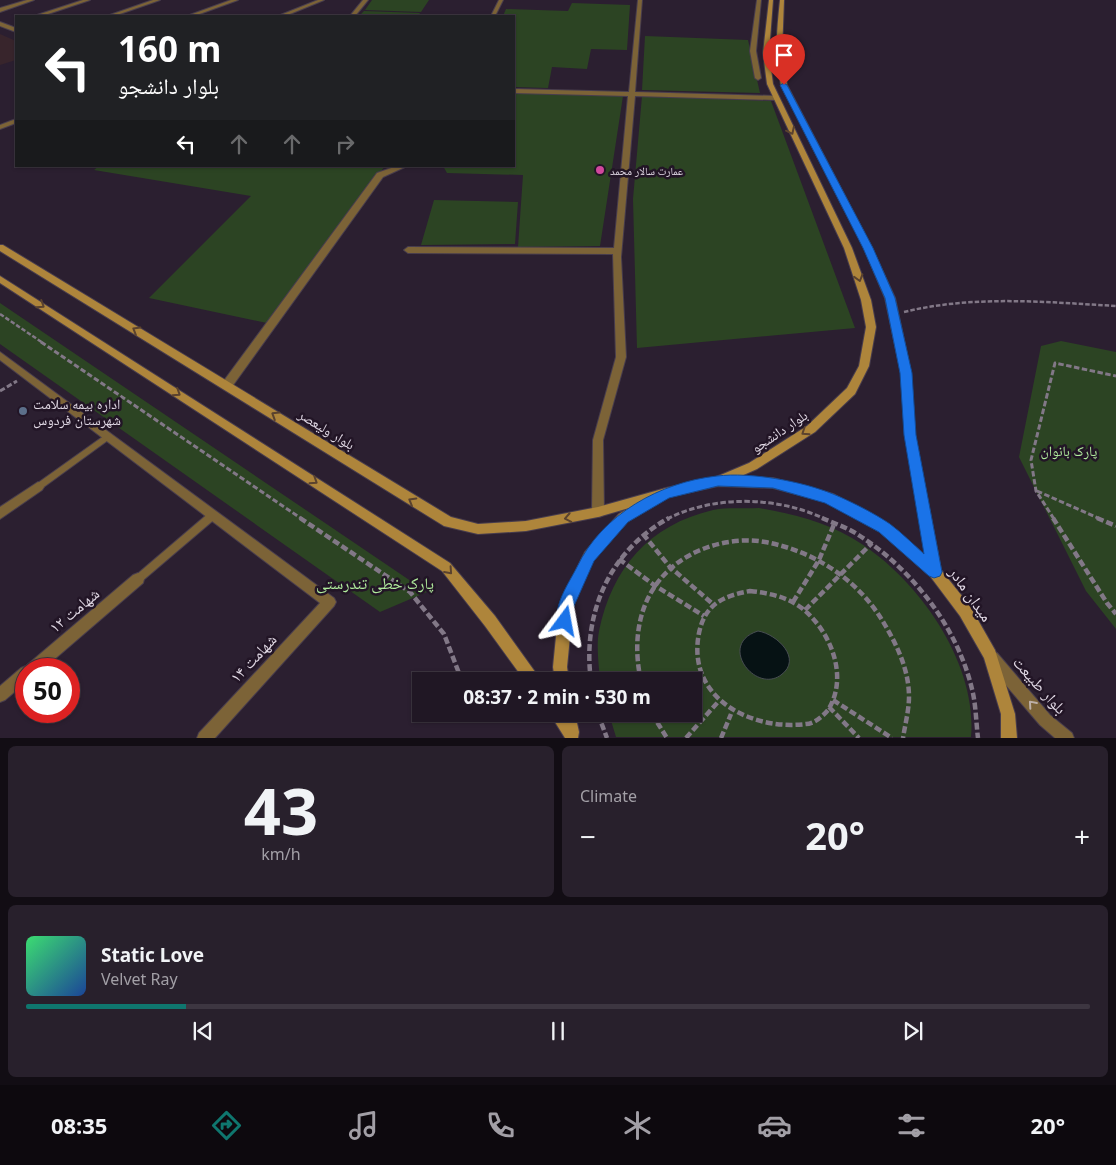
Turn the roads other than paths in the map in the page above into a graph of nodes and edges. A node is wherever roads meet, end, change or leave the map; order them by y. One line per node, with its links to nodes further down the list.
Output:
1 (14, 0): 13 (street)
2 (32, 0): 14 (street)
3 (88, 0): 15 (street)
4 (158, 0): 16 (street)
5 (236, 0): 17 (street)
6 (322, 0): 18 (street)
7 (366, 0): 19 (street)
8 (501, 0): 20 (street)
9 (640, 0): 27 (street)
10 (759, 0): 25 (street)
11 (771, 0): 28 (main road, بلوار دانشجو)
12 (782, 0): 45 (main road)
13 (0, 4)
14 (0, 10)
15 (40, 15)
16 (113, 15)
17 (193, 15)
18 (284, 15)
19 (353, 15)
20 (494, 15)
21 (15, 23): 23 (street)
22 (0, 24): 23 (street)
23 (6, 26): 24 (street)
24 (15, 30)
25 (758, 78)
26 (515, 91): 27 (street)
27 (632, 94): 28 (street); 34 (street)
28 (776, 98): 39 (main road, بلوار دانشجو, one-way to 39)
29 (15, 120): 30 (street)
30 (0, 127)
31 (402, 167): 37 (street)
32 (0, 247): 37 (main road, بلوار ولیعصر, one-way to 32)
33 (408, 250): 34 (street)
34 (618, 251): 42 (street)
35 (0, 279): 49 (main road, one-way to 49)
36 (0, 354): 38 (street)
37 (227, 385): 42 (main road, بلوار ولیعصر, one-way to 37)
38 (108, 436): 40 (lane); 44 (street)
39 (718, 481): 41 (main road, میدان مادر); 45 (main road, میدان مادر)
40 (38, 486): 43 (street)
41 (666, 493): 42 (main road, بلوار ولیعصر); 50 (main road, میدان مادر)
42 (598, 512)
43 (0, 514)
44 (213, 515): 46 (lane); 56 (street, شهامت ۱۴)
45 (934, 572): 47 (main road, میدان مادر)
46 (138, 579): 48 (street, شهامت ۱۲)
47 (990, 656): 57 (main road, میدان مادر); 58 (street, بلوار طبیعت, one-way to 47)
48 (45, 658)
49 (526, 672)
50 (561, 672)
51 (15, 682): 52 (street)
52 (0, 695)
53 (563, 722): 55 (main road)
54 (570, 722): 55 (main road)
55 (573, 736)
56 (204, 738)
57 (1009, 738)
58 (1067, 738)

